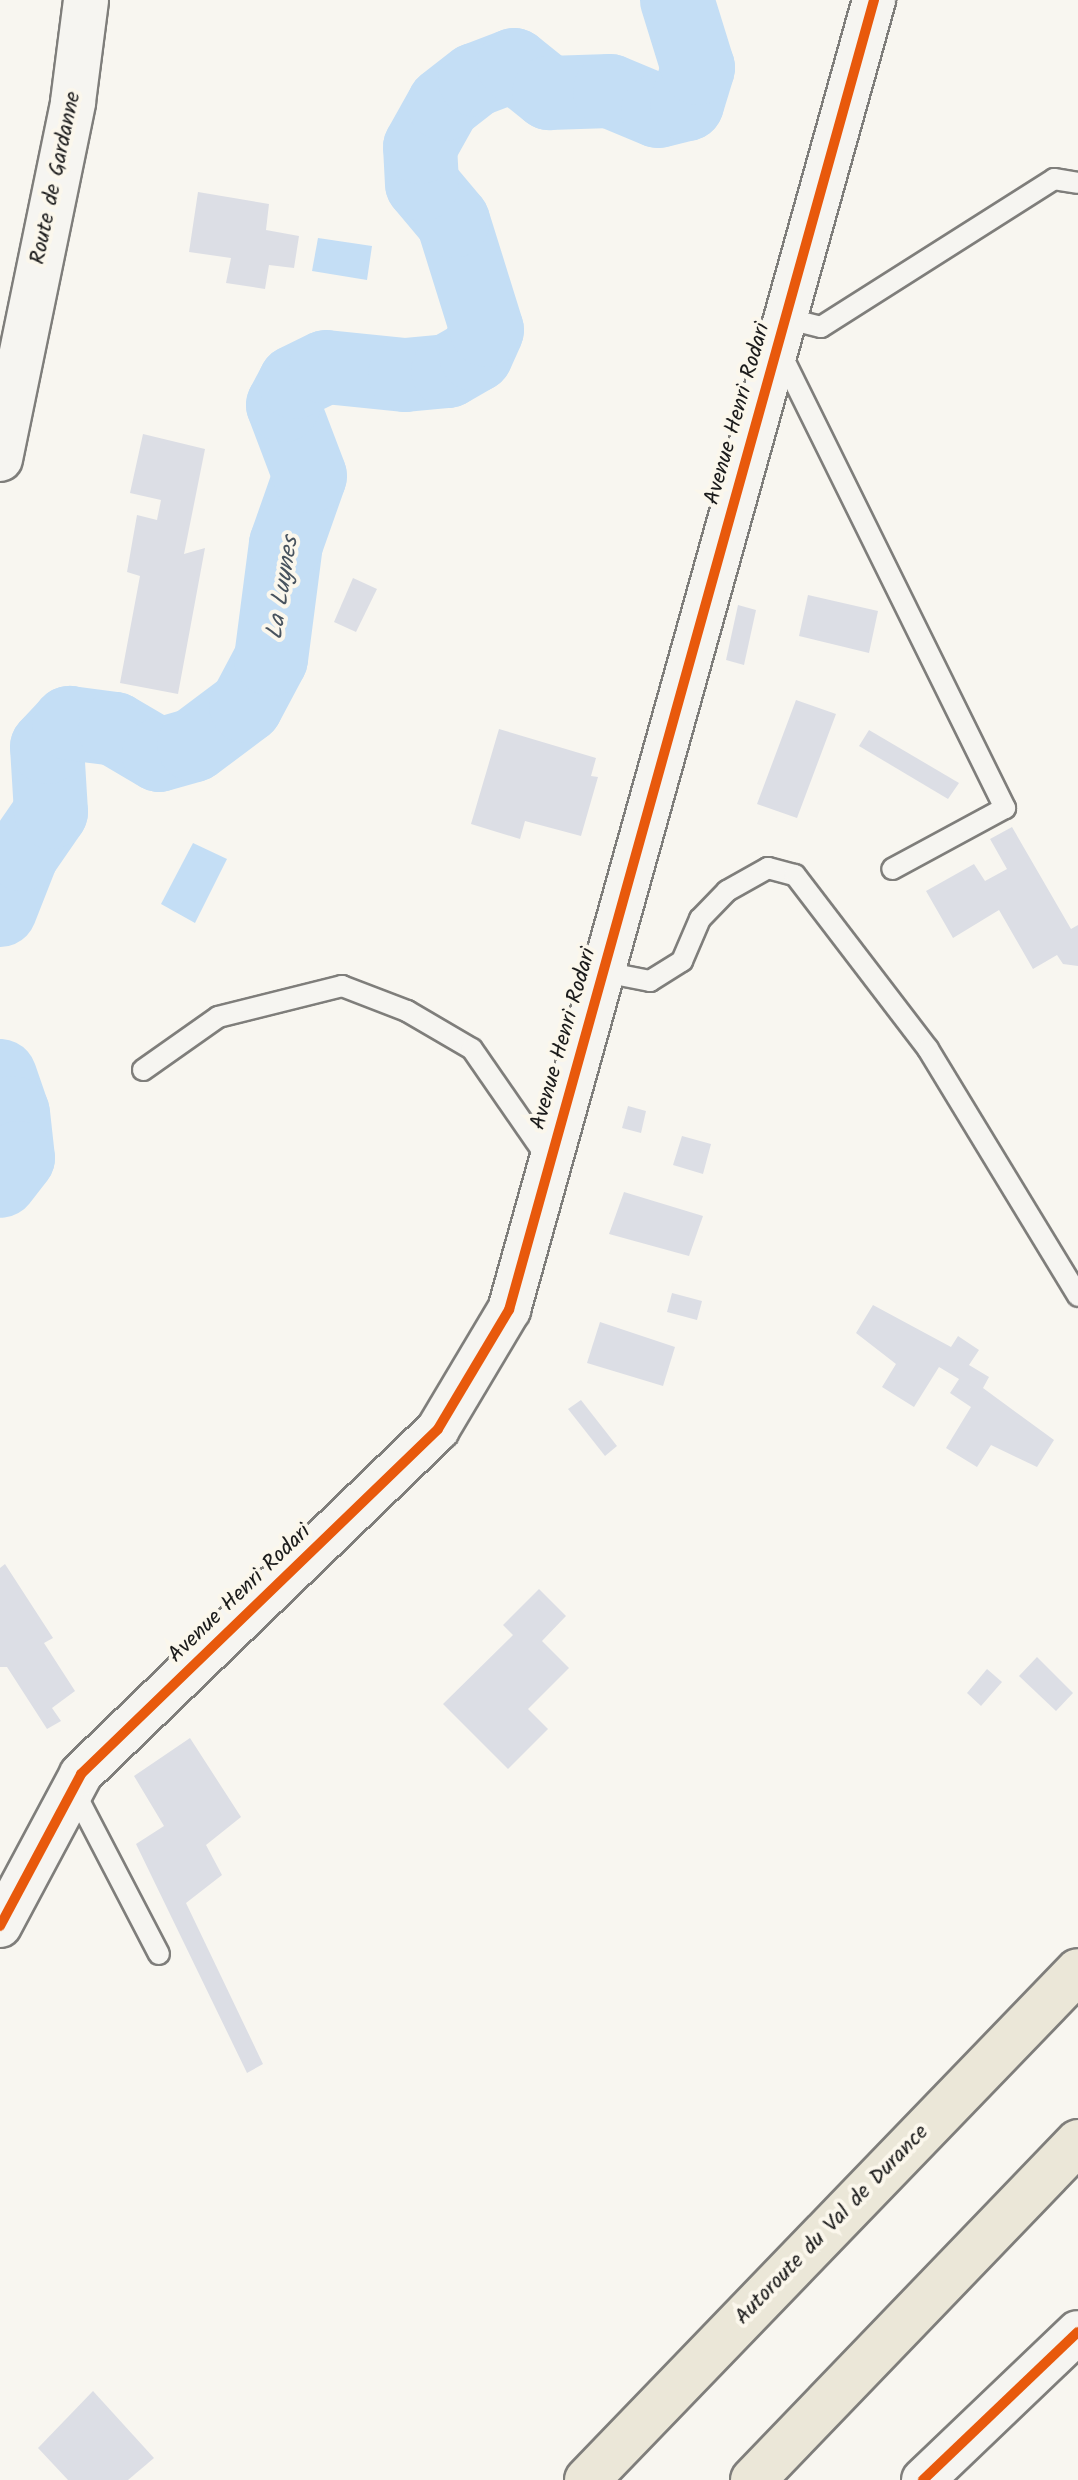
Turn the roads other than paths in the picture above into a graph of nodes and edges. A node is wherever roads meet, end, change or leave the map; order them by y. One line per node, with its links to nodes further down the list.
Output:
1 (69, 0): 6 (main road, Route de Gardanne)
2 (86, 0): 6 (main road, Route de Gardanne)
3 (874, 0): 5 (street, Avenue Henri Rodari)
4 (1078, 183): 5 (lane)
5 (782, 332): 8 (lane); 9 (street, Avenue Henri Rodari)
6 (19, 355): 7 (main road, Route de Gardanne)
7 (0, 459)
8 (892, 869)
9 (604, 972): 11 (street, Avenue Henri Rodari); 12 (lane)
10 (143, 1070): 11 (lane)
11 (551, 1163): 13 (street, Avenue Henri Rodari)
12 (1078, 1296)
13 (73, 1789): 14 (street, Avenue Henri Rodari); 15 (lane)
14 (0, 1926)
15 (159, 1954)
16 (1078, 1971): 19 (highway, Autoroute du Val de Durance)
17 (1078, 2142): 20 (highway)
18 (1078, 2332): 21 (street)
19 (587, 2480)
20 (753, 2480)
21 (923, 2480)

